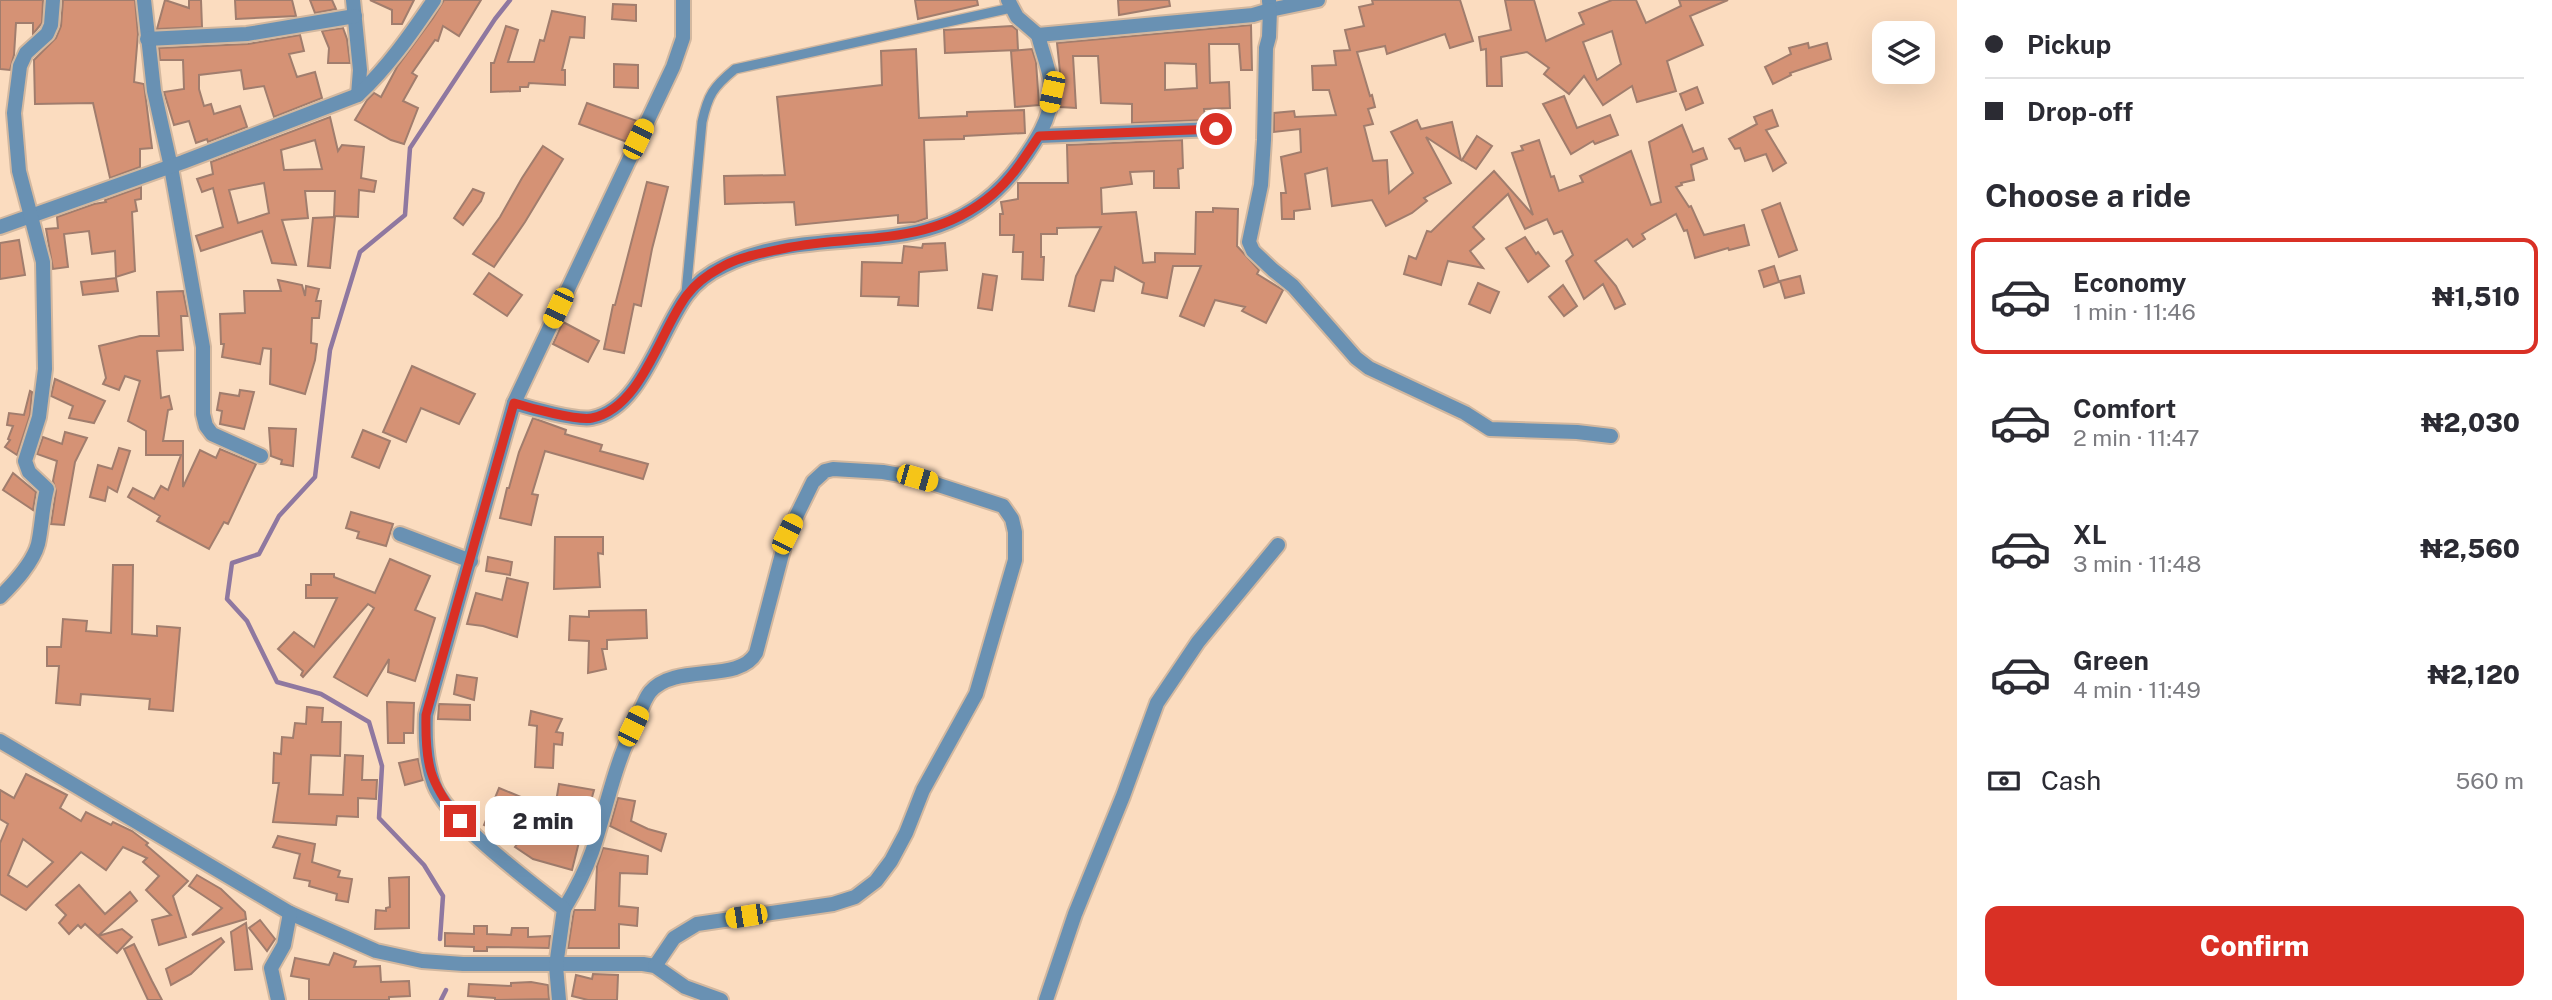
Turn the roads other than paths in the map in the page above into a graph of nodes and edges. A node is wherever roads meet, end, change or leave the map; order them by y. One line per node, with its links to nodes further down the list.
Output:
1 (54, 0): 16 (street)
2 (144, 0): 11 (street)
3 (353, 0): 9 (street)
4 (434, 0): 12 (street)
5 (683, 0): 19 (street)
6 (1318, 0): 8 (street)
7 (1010, 4): 10 (street); 18 (lane)
8 (1269, 5): 10 (street); 20 (street)
9 (355, 16): 11 (street); 12 (street)
10 (1038, 36): 14 (street)
11 (147, 39): 15 (street)
12 (358, 94): 15 (street)
13 (1216, 129): 14 (street)
14 (1039, 136): 18 (street)
15 (171, 167): 16 (street); 21 (street)
16 (29, 216): 17 (street); 25 (street)
17 (0, 227)
18 (686, 296): 19 (street)
19 (514, 403): 24 (street)
20 (1611, 436)
21 (261, 456)
22 (400, 534): 24 (street)
23 (1278, 545): 34 (street)
24 (471, 561): 27 (street)
25 (0, 597)
26 (0, 741): 28 (street)
27 (564, 909): 29 (street); 30 (street)
28 (290, 913): 29 (street); 31 (street)
29 (556, 966): 30 (street); 32 (street)
30 (655, 966): 33 (street)
31 (278, 1000)
32 (559, 1000)
33 (721, 1000)
34 (1046, 1000)

